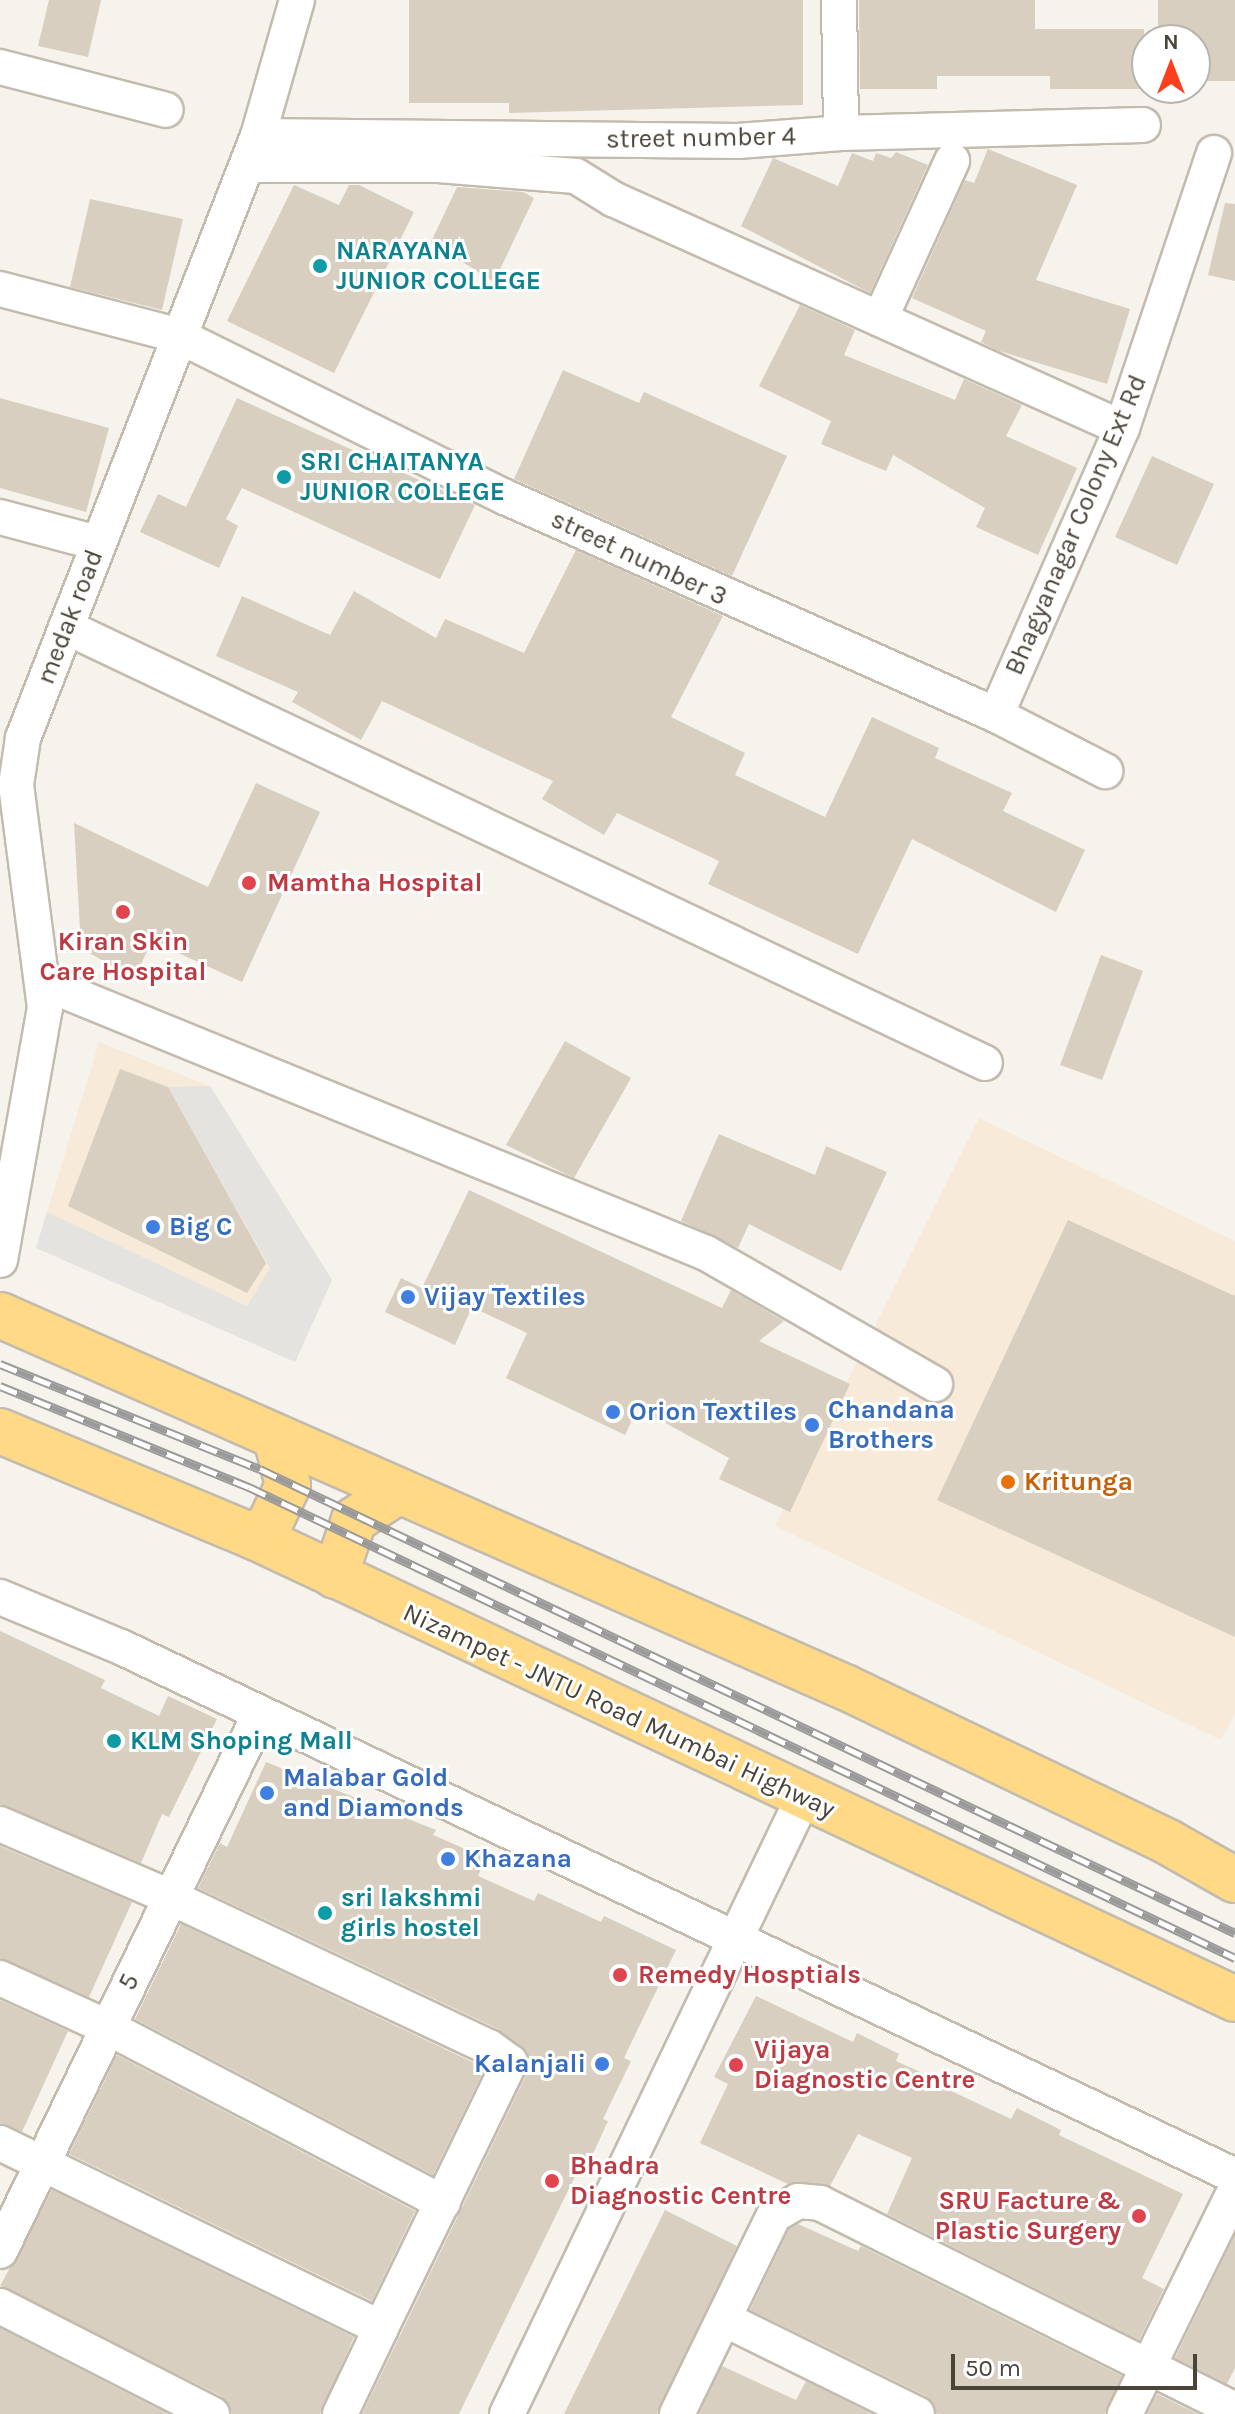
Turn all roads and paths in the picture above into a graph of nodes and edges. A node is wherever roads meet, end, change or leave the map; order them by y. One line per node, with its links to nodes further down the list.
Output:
1 (297, 0): 7 (street, medak road)
2 (839, 0): 6 (street)
3 (0, 67): 4 (street)
4 (166, 110)
5 (1143, 125): 6 (street, street number 4)
6 (841, 133): 7 (street, street number 4)
7 (252, 151): 11 (street); 12 (street, medak road)
8 (1214, 153): 13 (street, Bhagyanagar Colony Ext Rd)
9 (952, 161): 11 (street)
10 (0, 289): 12 (street, street number 3)
11 (880, 319): 13 (street)
12 (177, 335): 15 (street, medak road); 17 (street, street number 3)
13 (1122, 428): 17 (street, Bhagyanagar Colony Ext Rd)
14 (0, 517): 15 (street)
15 (98, 543): 16 (street, medak road)
16 (66, 627): 19 (street, medak road); 21 (street)
17 (996, 715): 18 (street, street number 3)
18 (1105, 771)
19 (8, 782): 20 (street, medak road)
20 (42, 982): 22 (street, medak road); 24 (street)
21 (985, 1063)
22 (0, 1260)
23 (0, 1315): 26 (highway)
24 (935, 1384)
25 (0, 1431): 28 (highway, Nizampet - JNTU Road Mumbai Highway)
26 (276, 1438): 27 (highway); 28 (highway)
27 (396, 1493): 29 (highway); 34 (highway)
28 (255, 1537): 29 (highway, Nizampet - JNTU Road Mumbai Highway)
29 (335, 1576): 32 (highway, Nizampet - JNTU Road Mumbai Highway)
30 (0, 1597): 31 (street)
31 (260, 1714): 35 (street, 5); 36 (street)
32 (803, 1798): 36 (street); 38 (highway, Nizampet - JNTU Road Mumbai Highway)
33 (0, 1824): 35 (street)
34 (1235, 1880)
35 (170, 1897): 39 (street, 5); 44 (street)
36 (733, 1940): 42 (street); 53 (street)
37 (0, 1978): 39 (street)
38 (1235, 1999)
39 (107, 2027): 41 (street, 5); 44 (street)
40 (0, 2143): 41 (street)
41 (41, 2162): 45 (street, 5); 48 (street)
42 (1235, 2176)
43 (1235, 2190): 49 (street)
44 (443, 2203): 48 (street)
45 (0, 2251)
46 (0, 2306): 51 (street)
47 (724, 2319): 49 (street); 54 (street); 55 (street)
48 (381, 2328): 52 (street)
49 (1147, 2369): 50 (street); 56 (street)
50 (1235, 2410)
51 (212, 2414)
52 (340, 2414)
53 (507, 2414)
54 (677, 2414)
55 (917, 2414)
56 (1125, 2414)

